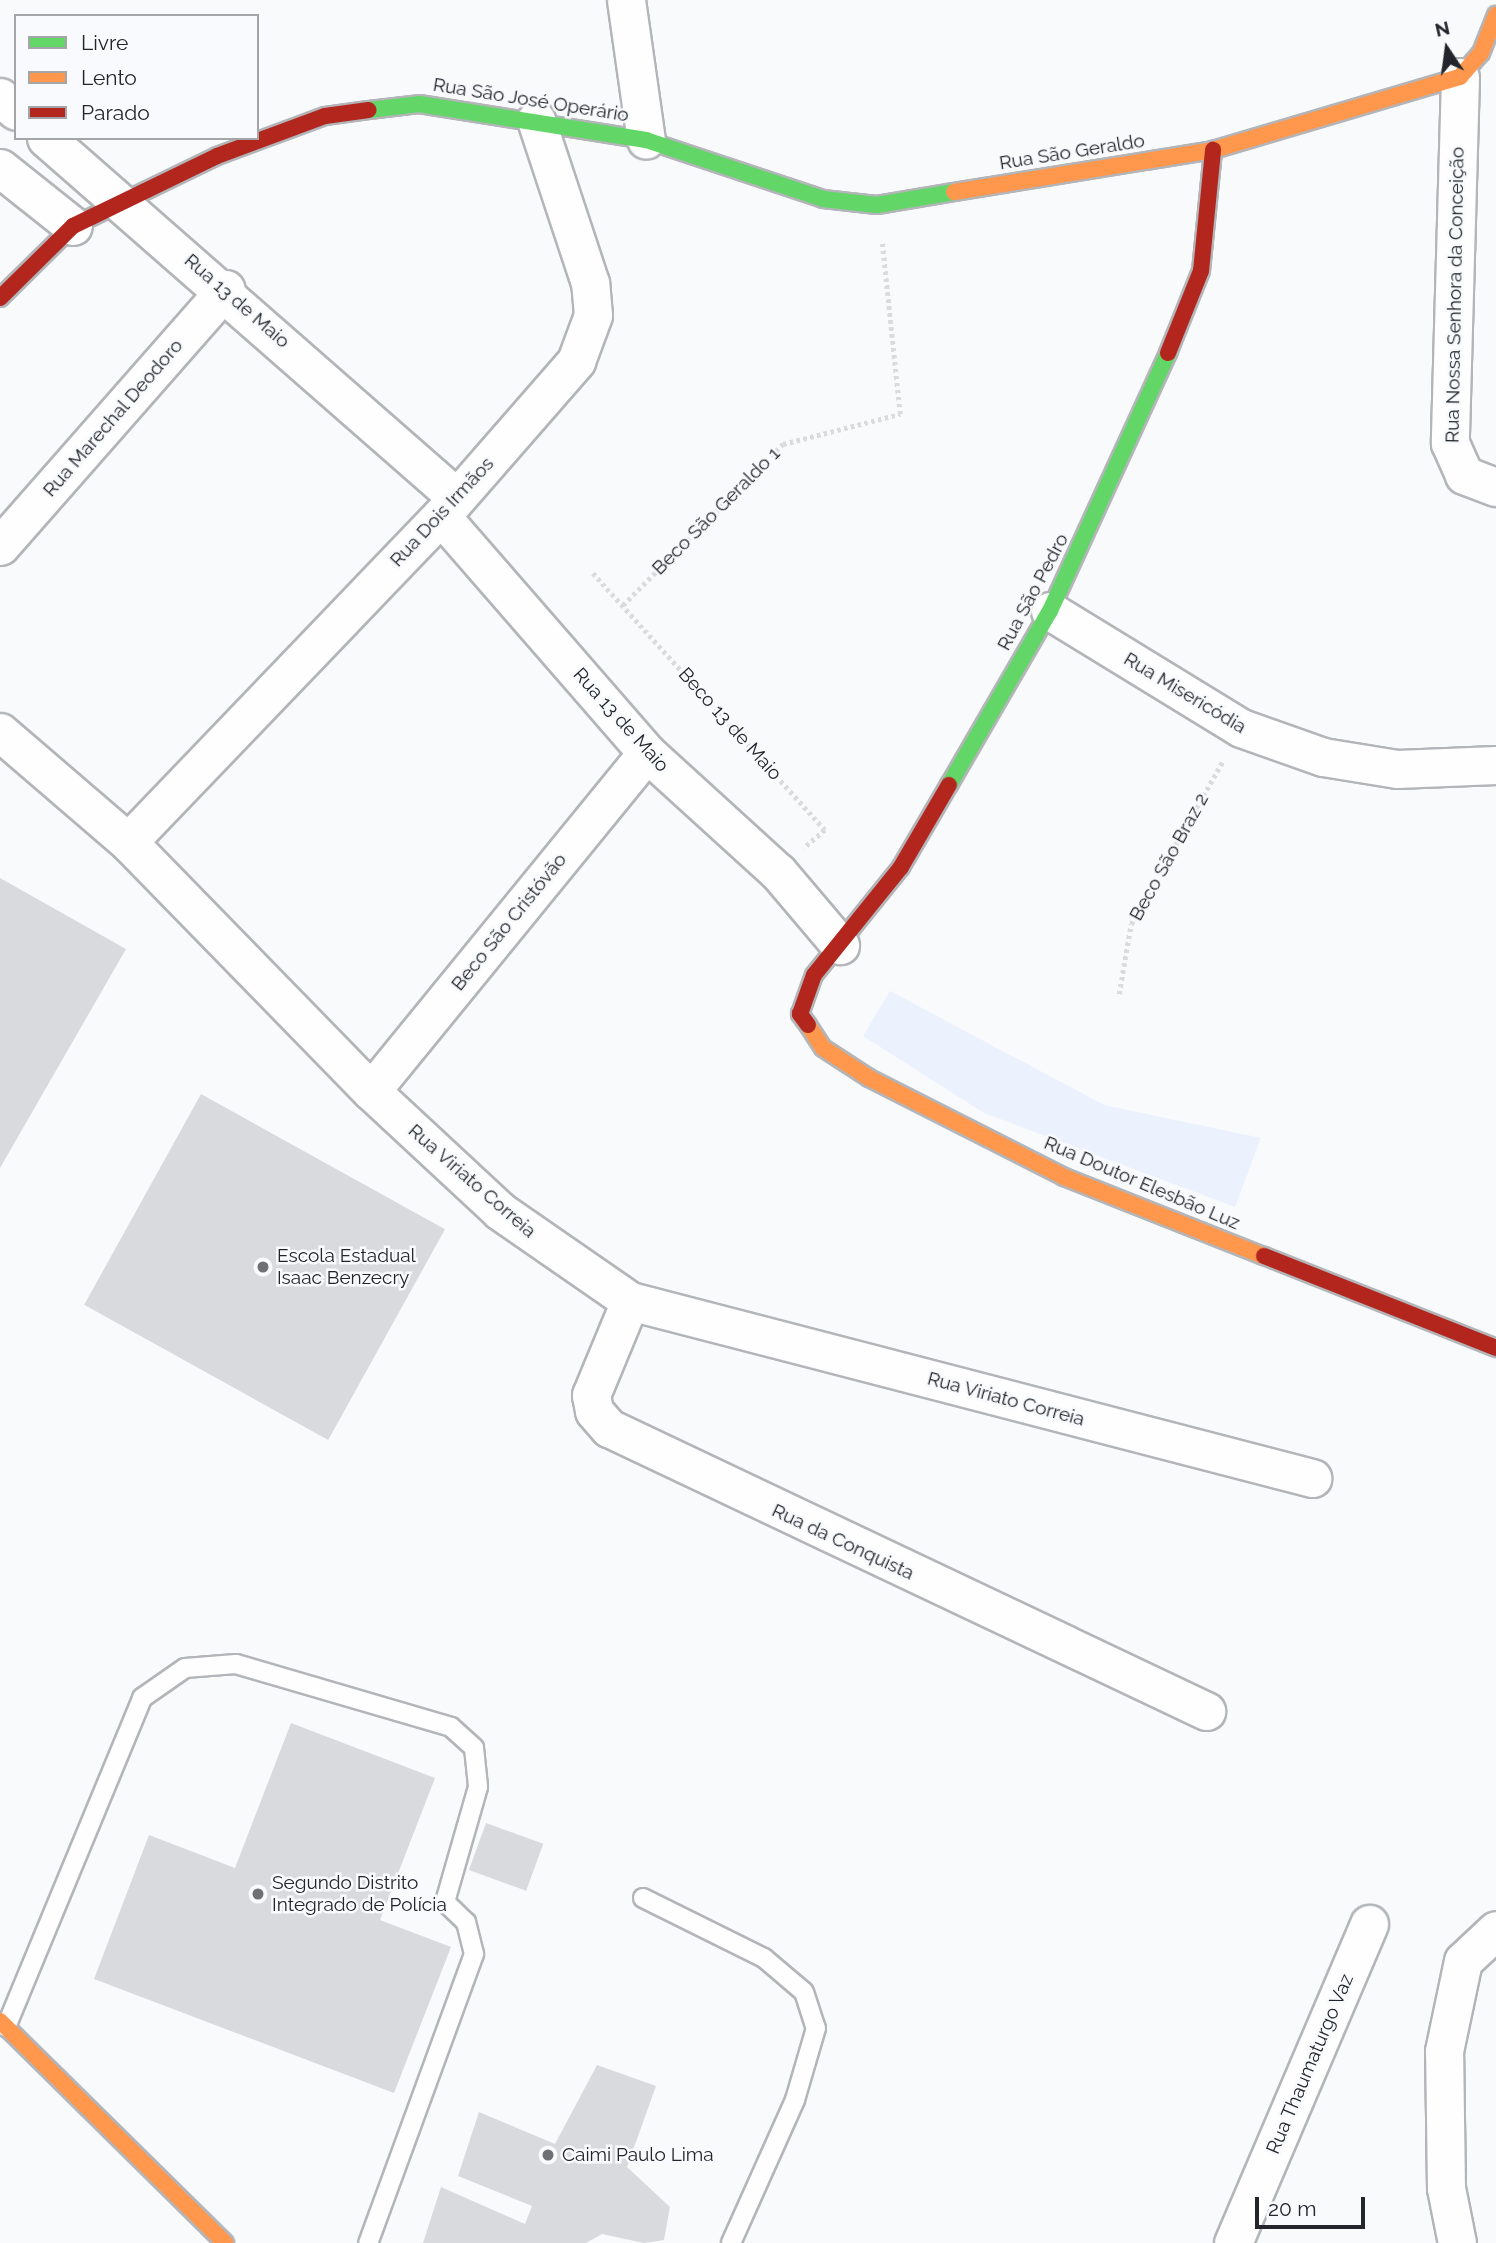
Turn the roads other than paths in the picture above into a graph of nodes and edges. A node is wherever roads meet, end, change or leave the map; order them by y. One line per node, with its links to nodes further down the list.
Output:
1 (626, 0): 8 (street)
2 (1493, 35): 3 (street)
3 (1460, 77): 9 (street, Rua São Geraldo); 15 (street, Rua Nossa Senhora da Conceição)
4 (0, 97): 5 (street)
5 (14, 109)
6 (536, 120): 8 (street, Rua São José Operário); 11 (street, Rua São José Operário); 16 (street, Rua Dois Irmãos)
7 (48, 140): 11 (street, Rua 13 de Maio)
8 (646, 140): 9 (street, Rua São Geraldo)
9 (1213, 150): 18 (street, Rua São Pedro)
10 (0, 168): 12 (street)
11 (118, 202): 12 (street, Rua São José Operário); 13 (street, Rua 13 de Maio)
12 (74, 226): 14 (street, Rua São José Operário)
13 (226, 289): 16 (street, Rua 13 de Maio); 17 (street, Rua Marechal Deodoro)
14 (0, 298)
15 (1496, 487)
16 (448, 506): 20 (street, Rua 13 de Maio); 22 (street, Rua Dois Irmãos)
17 (0, 546)
18 (1050, 611): 21 (street, Rua Misericódia); 23 (street, Rua São Pedro)
19 (0, 732): 22 (street, Rua Viriato Correia)
20 (647, 753): 23 (street, Rua 13 de Maio); 25 (street, Beco São Cristóvão)
21 (1496, 765)
22 (128, 842): 25 (street, Rua Viriato Correia)
23 (840, 945): 24 (street, Rua São Pedro)
24 (800, 1014): 27 (street, Rua Doutor Elesbão Luz)
25 (371, 1091): 26 (street, Rua Viriato Correia)
26 (629, 1301): 28 (street, Rua Viriato Correia); 29 (street, Rua da Conquista)
27 (1496, 1348)
28 (1312, 1478)
29 (1206, 1711)
30 (643, 1898): 38 (lane)
31 (1369, 1924): 39 (street, Rua Thaumaturgo Vaz)
32 (1496, 1930): 40 (street)
33 (3, 2024): 34 (street); 37 (lane)
34 (210, 2227): 35 (lane); 36 (street)
35 (193, 2243)
36 (225, 2243)
37 (368, 2243)
38 (730, 2243)
39 (1233, 2243)
40 (1457, 2243)

